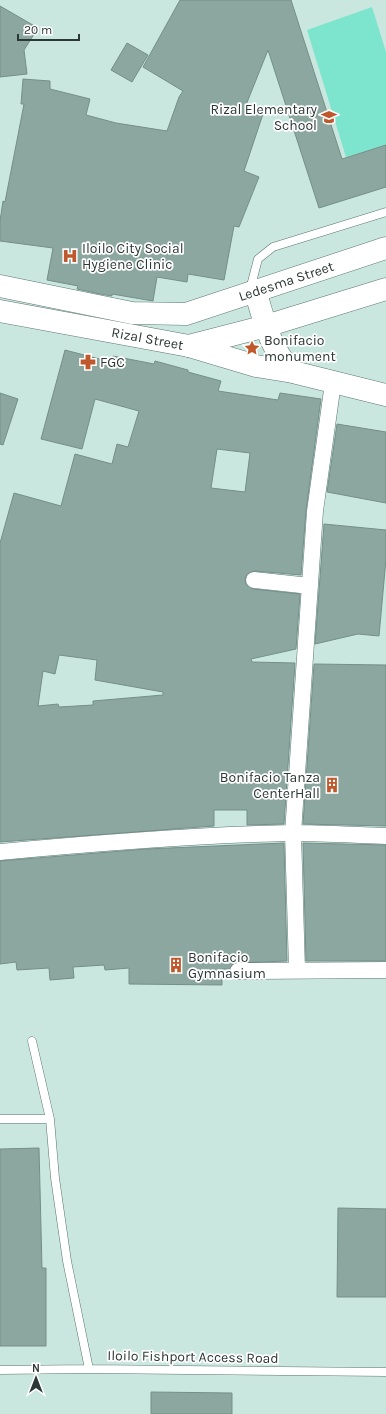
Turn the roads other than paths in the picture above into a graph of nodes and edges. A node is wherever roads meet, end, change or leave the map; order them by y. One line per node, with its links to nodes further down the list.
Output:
1 (386, 212): 5 (lane)
2 (386, 248): 5 (main road, Ledesma Street)
3 (0, 286): 7 (main road, Rizal Street)
4 (386, 289): 8 (main road)
5 (255, 290): 7 (main road, Ledesma Street); 8 (main road)
6 (0, 311): 9 (main road, Rizal Street)
7 (186, 314): 9 (main road)
8 (266, 326): 9 (main road); 10 (main road)
9 (189, 346): 10 (main road, Rizal Street)
10 (293, 372): 11 (main road, Rizal Street)
11 (333, 383): 12 (main road, Rizal Street); 14 (street)
12 (386, 395)
13 (254, 580): 14 (street)
14 (310, 586): 15 (street)
15 (293, 833): 16 (street); 17 (street); 18 (street)
16 (386, 836)
17 (0, 852)
18 (297, 970): 19 (street); 20 (street)
19 (386, 970)
20 (238, 971)
21 (32, 1041): 23 (lane)
22 (0, 1119): 23 (lane)
23 (50, 1119): 24 (lane)
24 (89, 1369): 25 (lane, Iloilo Fishport Access Road); 26 (lane, Iloilo Fishport Access Road)
25 (0, 1370)
26 (386, 1372)

